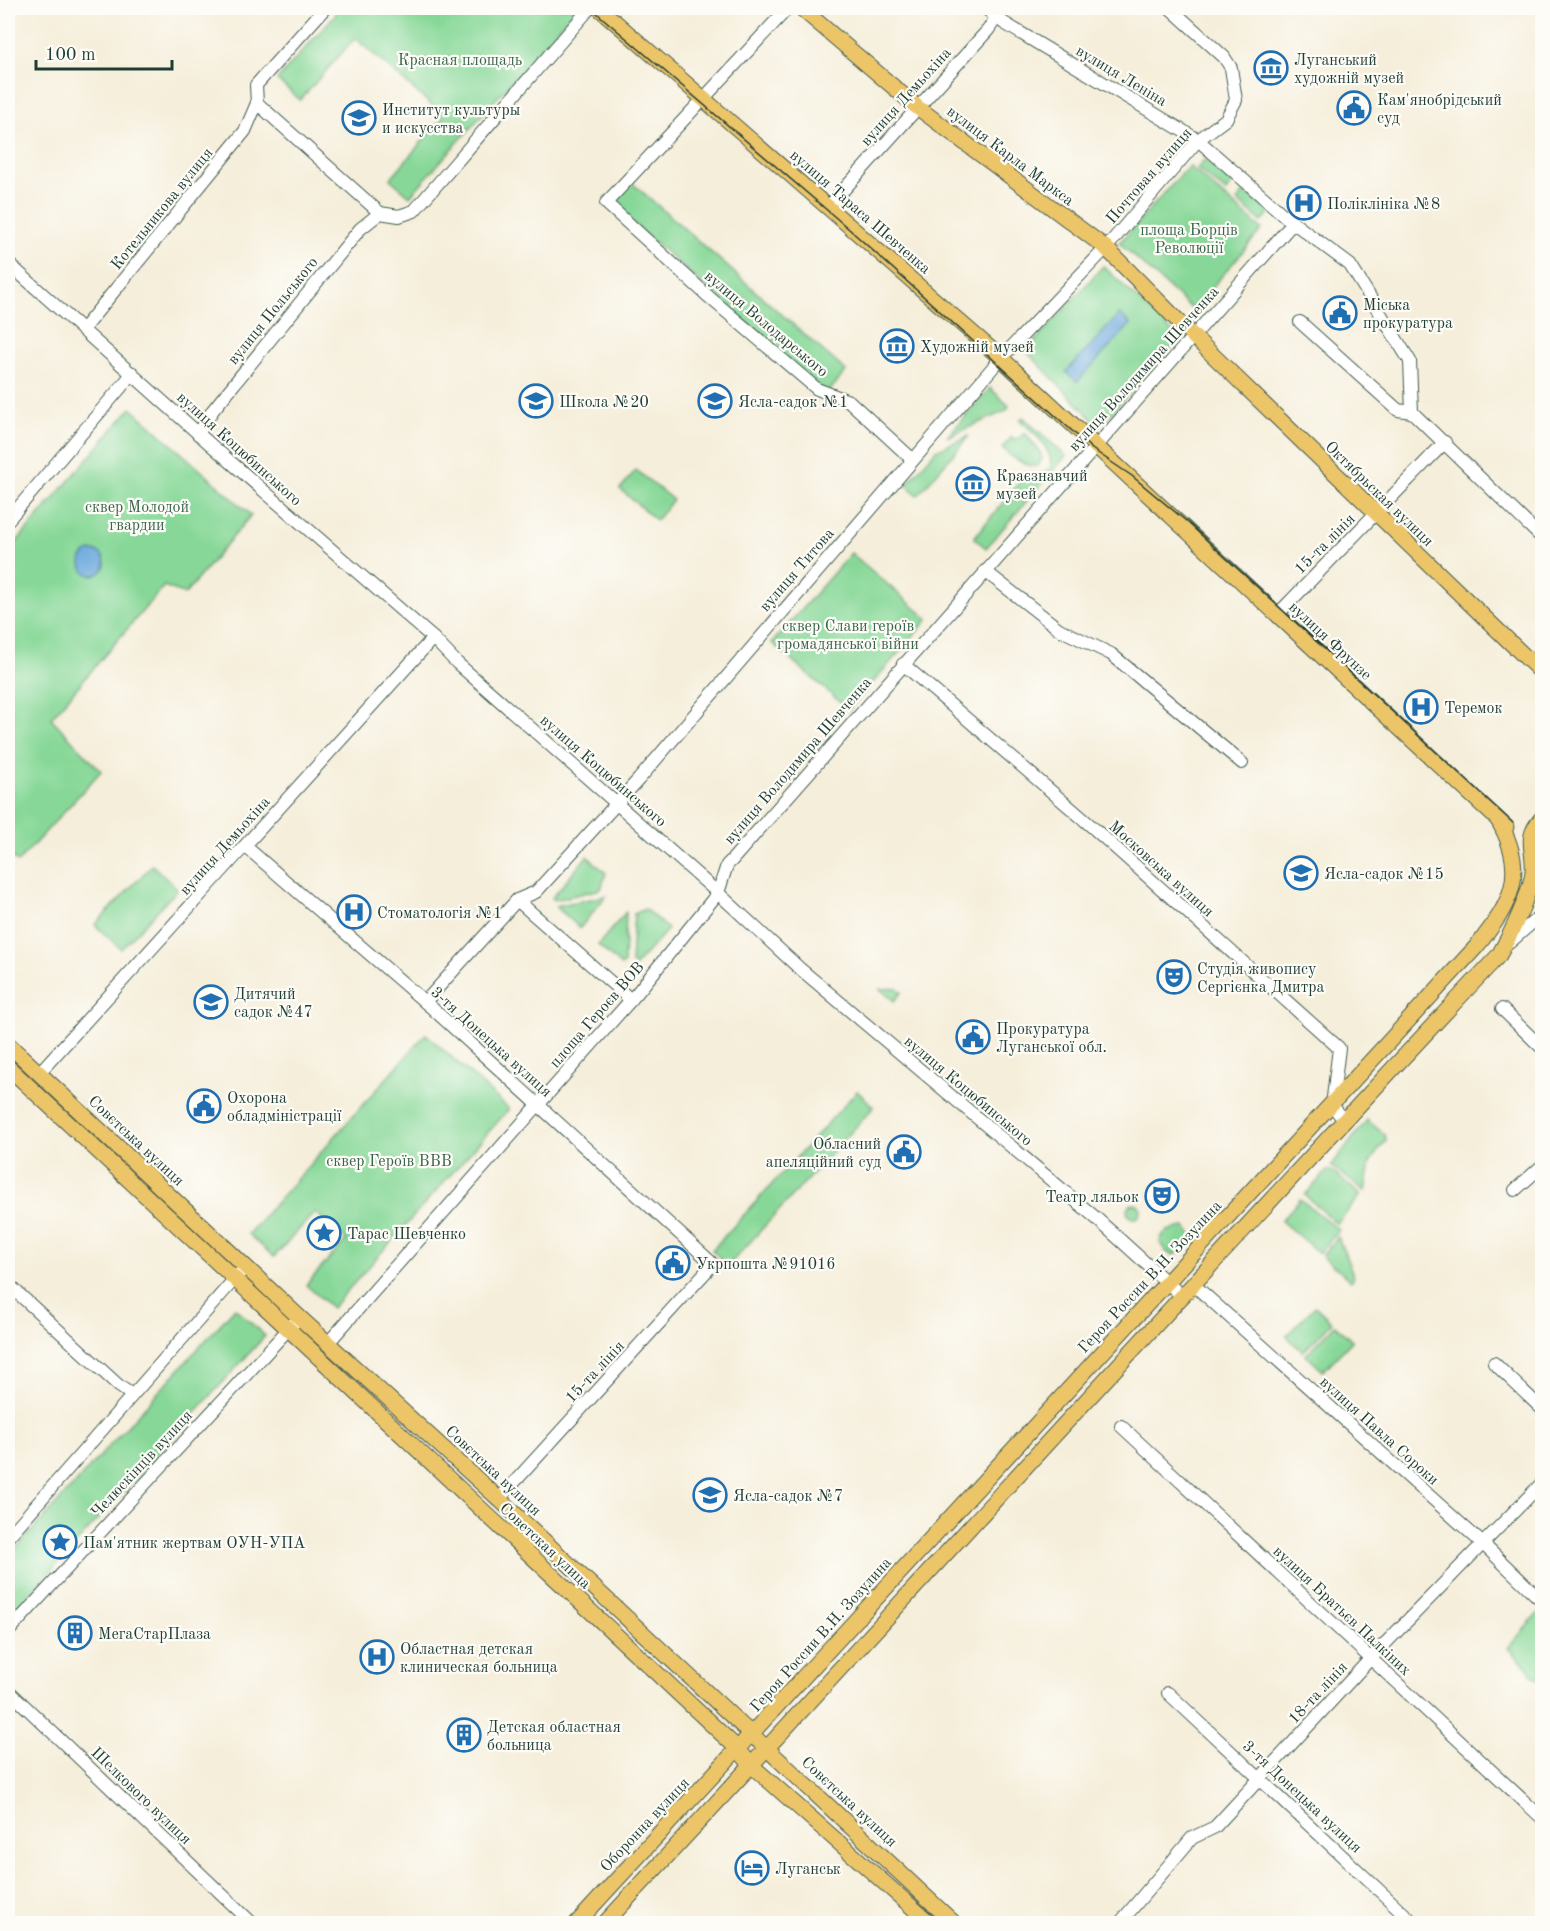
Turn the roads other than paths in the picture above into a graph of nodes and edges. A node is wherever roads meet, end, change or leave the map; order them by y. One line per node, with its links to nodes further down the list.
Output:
1 (325, 8): 10 (street, Котельникова вулиця)
2 (590, 8): 14 (street)
3 (599, 8): 9 (main road, вулиця Тараса Шевченка)
4 (788, 8): 9 (street)
5 (801, 8): 11 (main road, вулиця Карла Маркса)
6 (985, 8): 8 (street, вулиця Леніна)
7 (1170, 8): 12 (street, Почтовая вулиця)
8 (1000, 13): 11 (street, вулиця Демьохіна); 12 (street, вулиця Леніна)
9 (702, 99): 13 (main road, вулиця Тараса Шевченка); 27 (street, вулиця Володарського)
10 (257, 103): 14 (street); 19 (street, Котельникова вулиця)
11 (917, 107): 13 (street, вулиця Демьохіна); 16 (main road, вулиця Карла Маркса)
12 (1198, 140): 15 (street, вулиця Леніна); 16 (street, Почтовая вулиця)
13 (829, 206): 21 (main road, вулиця Тараса Шевченка)
14 (380, 213): 24 (street, вулиця Польського)
15 (1293, 223): 20 (street, вулиця Володимира Шевченка); 23 (street, вулиця Леніна)
16 (1106, 248): 20 (main road, вулиця Карла Маркса); 21 (street, Почтовая вулиця)
17 (8, 263): 19 (street, вулиця Коцюбинського)
18 (1300, 322): 23 (street)
19 (83, 329): 22 (street, вулиця Коцюбинського)
20 (1194, 337): 26 (street, вулиця Володимира Шевченка); 28 (main road, Октябрьская вулиця)
21 (1001, 358): 26 (main road, вулиця Тараса Шевченка); 27 (street, вулиця Титова)
22 (133, 373): 24 (street, вулиця Коцюбинського); 29 (street)
23 (1412, 412): 25 (street)
24 (198, 434): 33 (street, вулиця Коцюбинського)
25 (1445, 442): 28 (street, 15-та лінія); 30 (street)
26 (1095, 446): 31 (street, вулиця Володимира Шевченка); 32 (main road, вулиця Фрунзе)
27 (912, 459): 37 (street, вулиця Титова)
28 (1376, 515): 32 (street, 15-та лінія); 35 (main road, Октябрьская вулиця)
29 (8, 520)
30 (1542, 538)
31 (985, 571): 34 (street, вулиця Володимира Шевченка); 36 (street)
32 (1277, 615): 39 (main road, вулиця Фрунзе)
33 (433, 638): 37 (street, вулиця Коцюбинського); 40 (street, вулиця Демьохіна)
34 (903, 664): 43 (street, вулиця Володимира Шевченка); 55 (street, Московська вулиця)
35 (1542, 673)
36 (1242, 763)
37 (616, 802): 43 (street, вулиця Коцюбинського); 44 (street)
38 (1542, 818): 41 (main road)
39 (1498, 820): 41 (main road, вулиця Фрунзе); 55 (main road, Героя России В.Н. Зозулина)
40 (245, 846): 48 (street, 3-тя Донецька вулиця); 53 (street, вулиця Демьохіна)
41 (1530, 850): 42 (street, вулиця Фрунзе); 46 (main road)
42 (1542, 861)
43 (718, 893): 47 (street, площа Героєв ВОВ); 62 (street, вулиця Коцюбинського)
44 (517, 900): 47 (street); 48 (street)
45 (1542, 914): 46 (street)
46 (1498, 955): 56 (main road)
47 (631, 1000): 54 (street, площа Героєв ВОВ)
48 (425, 1002): 54 (street, 3-тя Донецька вулиця)
49 (1502, 1010): 51 (street)
50 (8, 1044): 53 (main road, Совєтська вулиця)
51 (1542, 1048)
52 (8, 1067): 61 (main road, Советская улица)
53 (39, 1073): 60 (main road, Совєтська вулиця)
54 (538, 1105): 59 (street, 3-тя Донецька вулиця); 68 (street, площа Героєв ВОВ)
55 (1332, 1105): 56 (street); 62 (main road, Героя России В.Н. Зозулина)
56 (1344, 1120): 64 (main road)
57 (1542, 1166): 58 (street)
58 (1515, 1190)
59 (712, 1264): 74 (street, 15-та лінія)
60 (246, 1266): 61 (street); 66 (main road, Совєтська вулиця)
61 (235, 1280): 67 (main road, Советская улица); 70 (street)
62 (1167, 1282): 65 (street, вулиця Коцюбинського); 82 (main road, Героя России В.Н. Зозулина)
63 (8, 1284): 70 (street)
64 (1194, 1285): 65 (main road); 76 (street, вулиця Павла Сороки)
65 (1183, 1297): 83 (main road)
66 (299, 1317): 67 (street, Челюскінців вулиця); 68 (main road, Совєтська вулиця)
67 (289, 1330): 78 (street, Челюскінців вулиця); 84 (main road, Советская улица)
68 (328, 1343): 74 (main road, Совєтська вулиця)
69 (1494, 1363): 71 (street)
70 (132, 1395): 75 (street)
71 (1542, 1409)
72 (1121, 1426): 79 (street, вулиця Братьєв Палкіних)
73 (1542, 1483): 76 (street, 18-та лінія)
74 (499, 1499): 82 (main road, Совєтська вулиця)
75 (8, 1537)
76 (1482, 1543): 77 (street, вулиця Павла Сороки); 79 (street, 18-та лінія)
77 (1542, 1601)
78 (8, 1632)
79 (1371, 1658): 86 (street, 18-та лінія); 87 (street, вулиця Братьєв Палкіних)
80 (8, 1690): 88 (street, Шелкового вулиця)
81 (1168, 1693): 86 (street, 3-тя Донецька вулиця)
82 (753, 1735): 83 (main road, Совєтська вулиця); 84 (main road, Героя России В.Н. Зозулина)
83 (767, 1748): 85 (main road); 92 (main road, Совєтська вулиця)
84 (738, 1749): 85 (main road, Советская улица); 89 (main road, Оборонна вулиця)
85 (751, 1765): 90 (main road); 91 (main road, Советская улица)
86 (1259, 1778): 93 (street, 18-та лінія); 94 (street, 3-тя Донецька вулиця)
87 (1542, 1818)
88 (253, 1923)
89 (576, 1923)
90 (604, 1923)
91 (931, 1923)
92 (955, 1923)
93 (1119, 1923)
94 (1415, 1923)

